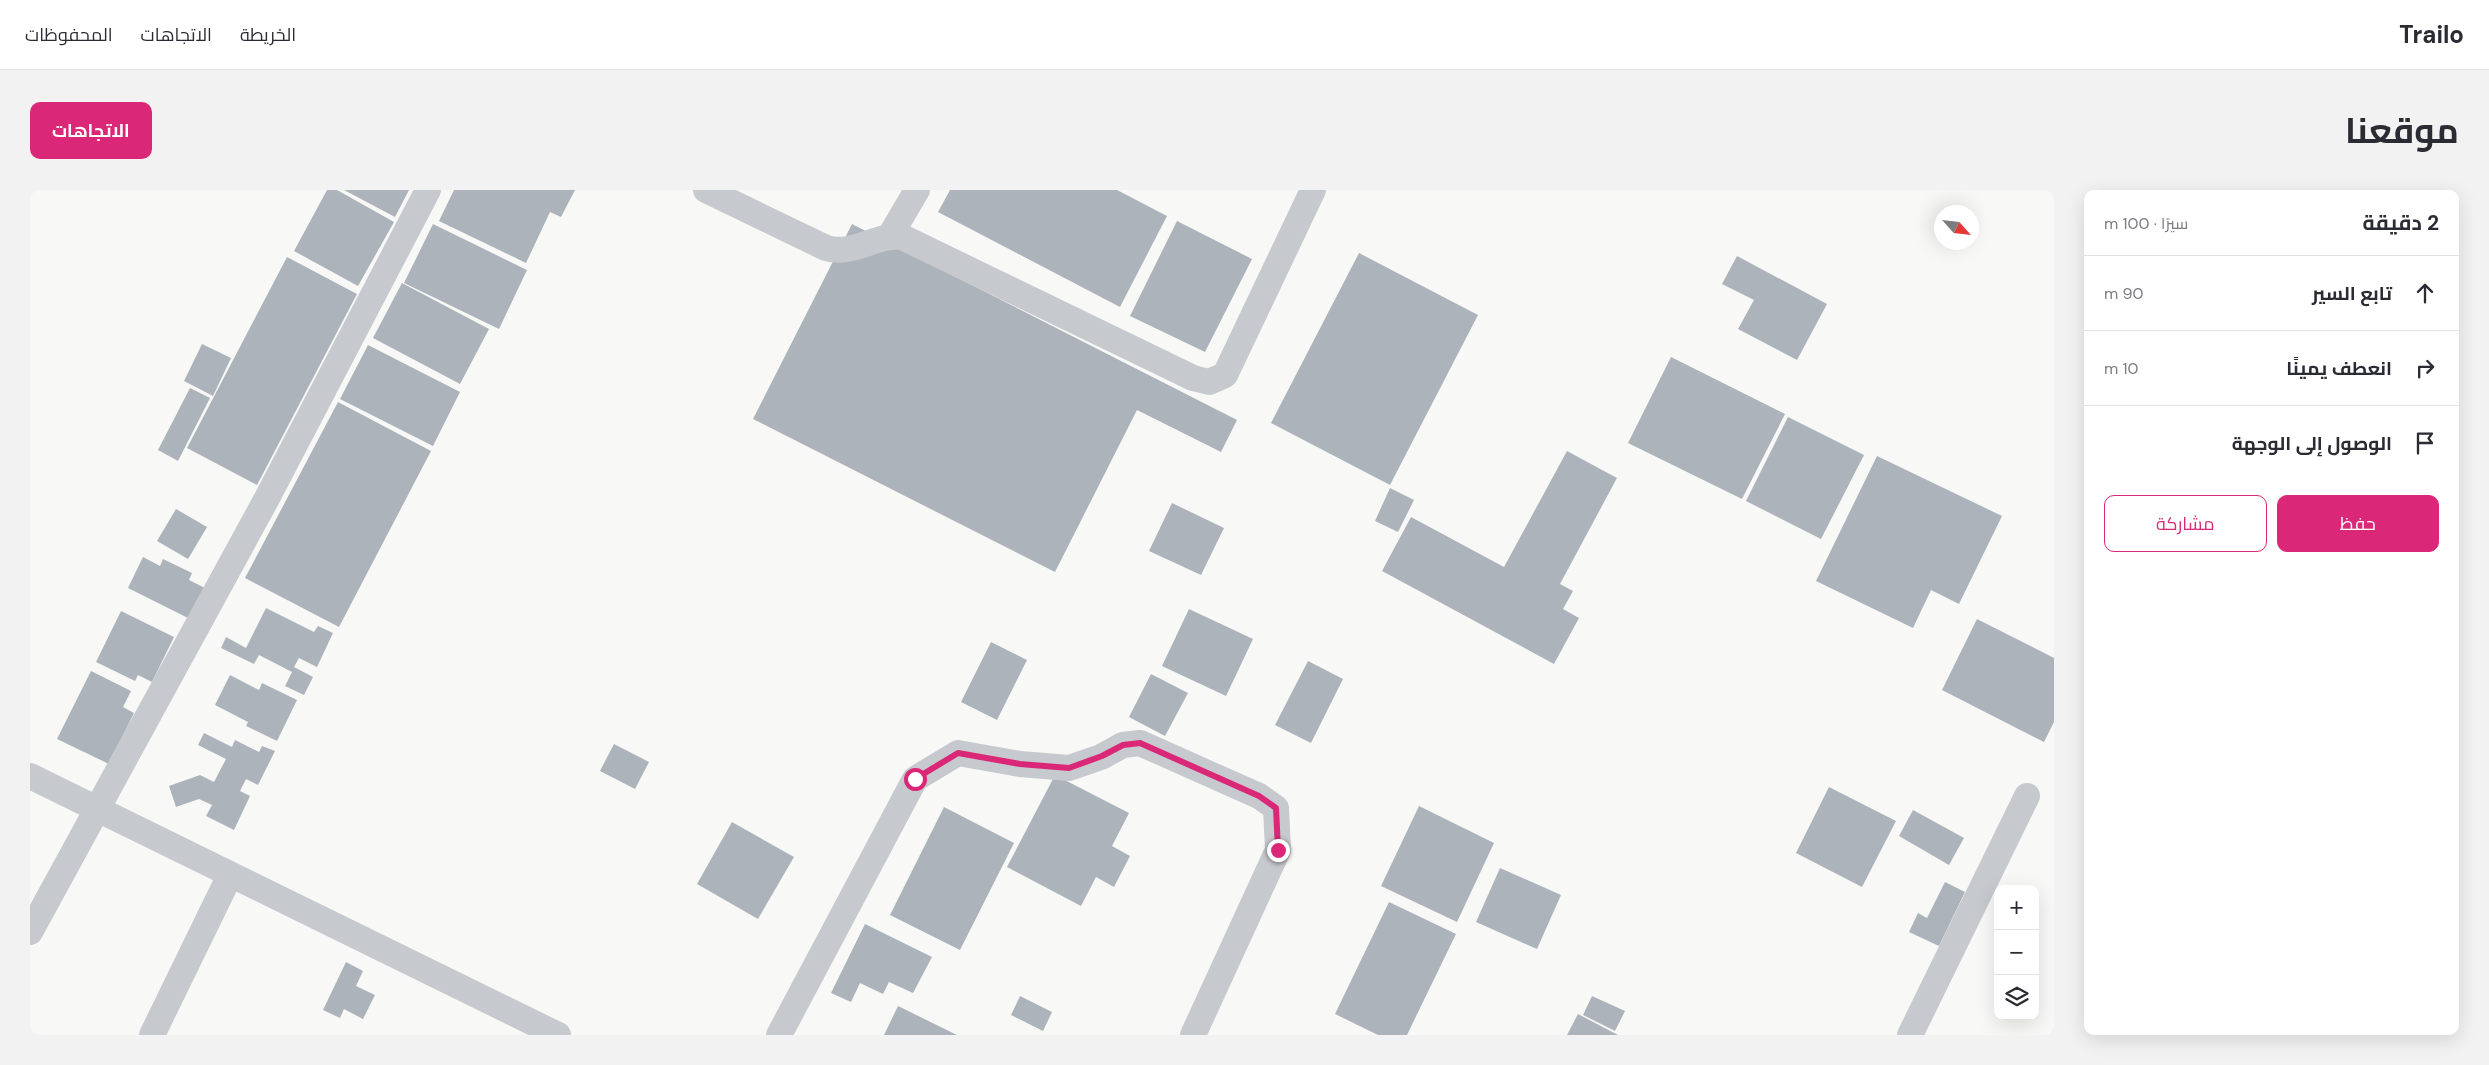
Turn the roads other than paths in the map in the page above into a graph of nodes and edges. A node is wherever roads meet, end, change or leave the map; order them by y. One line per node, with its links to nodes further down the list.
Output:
1 (428, 190): 8 (street)
2 (706, 190): 5 (street)
3 (917, 190): 5 (street)
4 (1313, 190): 5 (street)
5 (890, 236)
6 (30, 776): 8 (street)
7 (2027, 796): 15 (street)
8 (96, 809): 9 (street); 10 (street)
9 (230, 875): 11 (street); 12 (street)
10 (30, 932)
11 (152, 1035)
12 (558, 1035)
13 (779, 1035): 14 (street)
14 (1193, 1035)
15 (1910, 1035)

